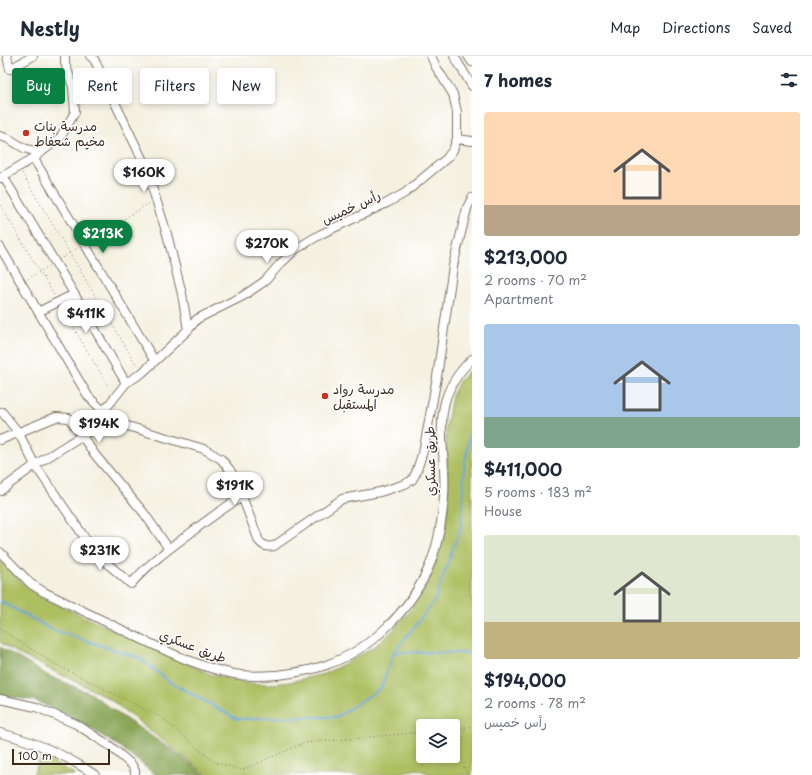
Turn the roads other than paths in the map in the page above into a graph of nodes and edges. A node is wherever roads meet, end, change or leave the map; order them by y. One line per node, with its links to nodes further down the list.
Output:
1 (6, 56): 2 (street)
2 (33, 56)
3 (65, 56): 13 (street)
4 (90, 56): 19 (street)
5 (431, 56): 11 (street)
6 (454, 56): 9 (street)
7 (468, 56): 8 (street)
8 (472, 62)
9 (472, 86)
10 (0, 136): 13 (street)
11 (457, 139): 12 (street); 19 (street, رأس خميس)
12 (472, 141)
13 (37, 156): 14 (street); 21 (street)
14 (2, 177): 17 (street)
15 (472, 198): 31 (street)
16 (0, 247): 18 (street)
17 (76, 297): 18 (street); 22 (street)
18 (38, 312): 24 (street)
19 (188, 330): 21 (street, رأس خميس)
20 (472, 359): 33 (street, طريق عسكري)
21 (154, 360): 22 (street, رأس خميس)
22 (126, 384): 24 (street, رأس خميس)
23 (2, 412): 26 (street)
24 (103, 412): 25 (street)
25 (110, 418): 27 (street); 31 (street)
26 (18, 432): 27 (street); 28 (street); 29 (street)
27 (81, 435): 29 (street); 32 (street)
28 (0, 440)
29 (35, 465): 30 (street); 32 (street)
30 (0, 491)
31 (242, 498): 32 (street)
32 (169, 548)
33 (0, 552)
34 (0, 699): 37 (street)
35 (0, 733): 36 (street)
36 (95, 775)
37 (135, 775)

